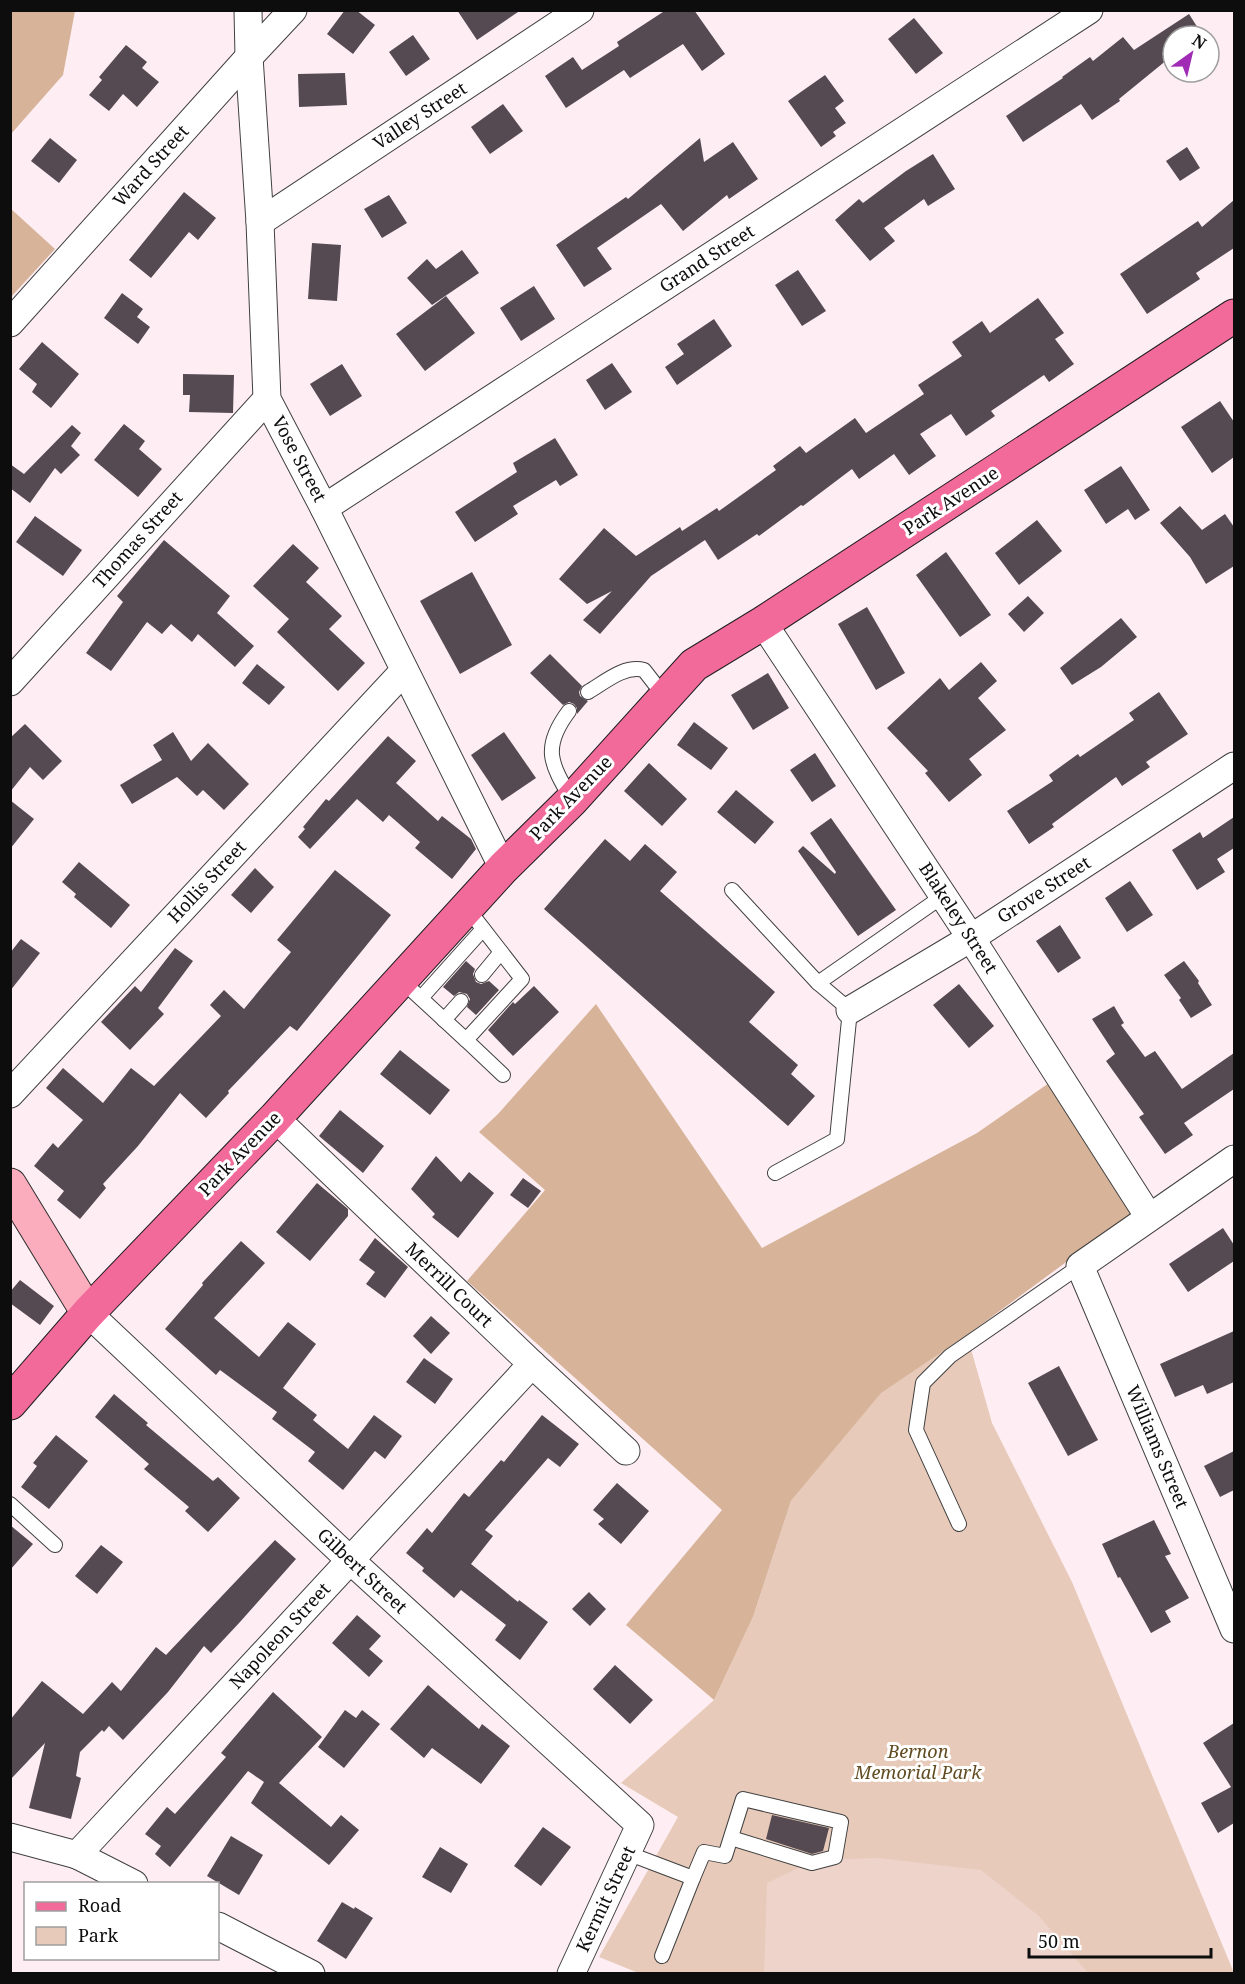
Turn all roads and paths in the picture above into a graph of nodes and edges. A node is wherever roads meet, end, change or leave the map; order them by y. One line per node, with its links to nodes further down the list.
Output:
1 (248, 10): 5 (street, Vose Street)
2 (293, 10): 5 (street, Ward Street)
3 (580, 10): 6 (street, Valley Street)
4 (1089, 10): 10 (street, Grand Street)
5 (249, 57): 6 (street, Vose Street); 8 (street, Ward Street)
6 (260, 222): 9 (street, Vose Street)
7 (1234, 316): 11 (main road, Park Avenue)
8 (10, 322)
9 (267, 399): 10 (street, Vose Street); 13 (street, Thomas Street)
10 (324, 508): 12 (street, Vose Street)
11 (763, 623): 15 (main road, Park Avenue); 21 (street, Blakeley Street)
12 (404, 671): 19 (street, Vose Street); 33 (street, Hollis Street)
13 (10, 682)
14 (588, 692): 15 (lane)
15 (665, 697): 18 (main road, Park Avenue)
16 (569, 711): 18 (lane)
17 (1234, 766): 23 (street, Grove Street)
18 (572, 800): 19 (main road, Park Avenue)
19 (503, 868): 22 (main road, Park Avenue)
20 (732, 890): 26 (lane)
21 (943, 896): 23 (street, Blakeley Street); 26 (lane)
22 (475, 919): 24 (lane); 27 (main road, Park Avenue)
23 (971, 938): 29 (street, Grove Street); 38 (street, Blakeley Street)
24 (501, 952): 25 (lane); 31 (lane)
25 (482, 975)
26 (818, 982): 29 (lane)
27 (411, 989): 30 (lane); 34 (main road, Park Avenue)
28 (460, 1002): 30 (lane)
29 (850, 1010): 36 (lane)
30 (444, 1020): 31 (lane)
31 (466, 1040): 32 (lane)
32 (502, 1075)
33 (10, 1094)
34 (274, 1118): 40 (main road, Park Avenue); 41 (street, Merrill Court)
35 (1234, 1159): 38 (street)
36 (776, 1173)
37 (10, 1185): 40 (street)
38 (1149, 1217): 39 (street)
39 (1080, 1266): 45 (lane); 48 (street, Williams Street)
40 (88, 1313): 42 (main road, Park Avenue); 47 (street, Gilbert Street)
41 (532, 1364): 43 (street, Merrill Court); 47 (street, Napoleon Street)
42 (10, 1403)
43 (626, 1451)
44 (10, 1504): 46 (lane)
45 (958, 1524)
46 (55, 1545)
47 (350, 1560): 49 (street, Gilbert Street); 53 (street, Napoleon Street)
48 (1234, 1629)
49 (640, 1825): 52 (street, Kermit Street)
50 (10, 1837): 53 (street)
51 (731, 1838): 51 (lane); 54 (lane)
52 (627, 1853): 54 (lane); 59 (street, Kermit Street)
53 (77, 1855): 55 (street)
54 (693, 1878): 57 (lane)
55 (130, 1882)
56 (219, 1927): 58 (street)
57 (662, 1956)
58 (311, 1974)
59 (572, 1974)

